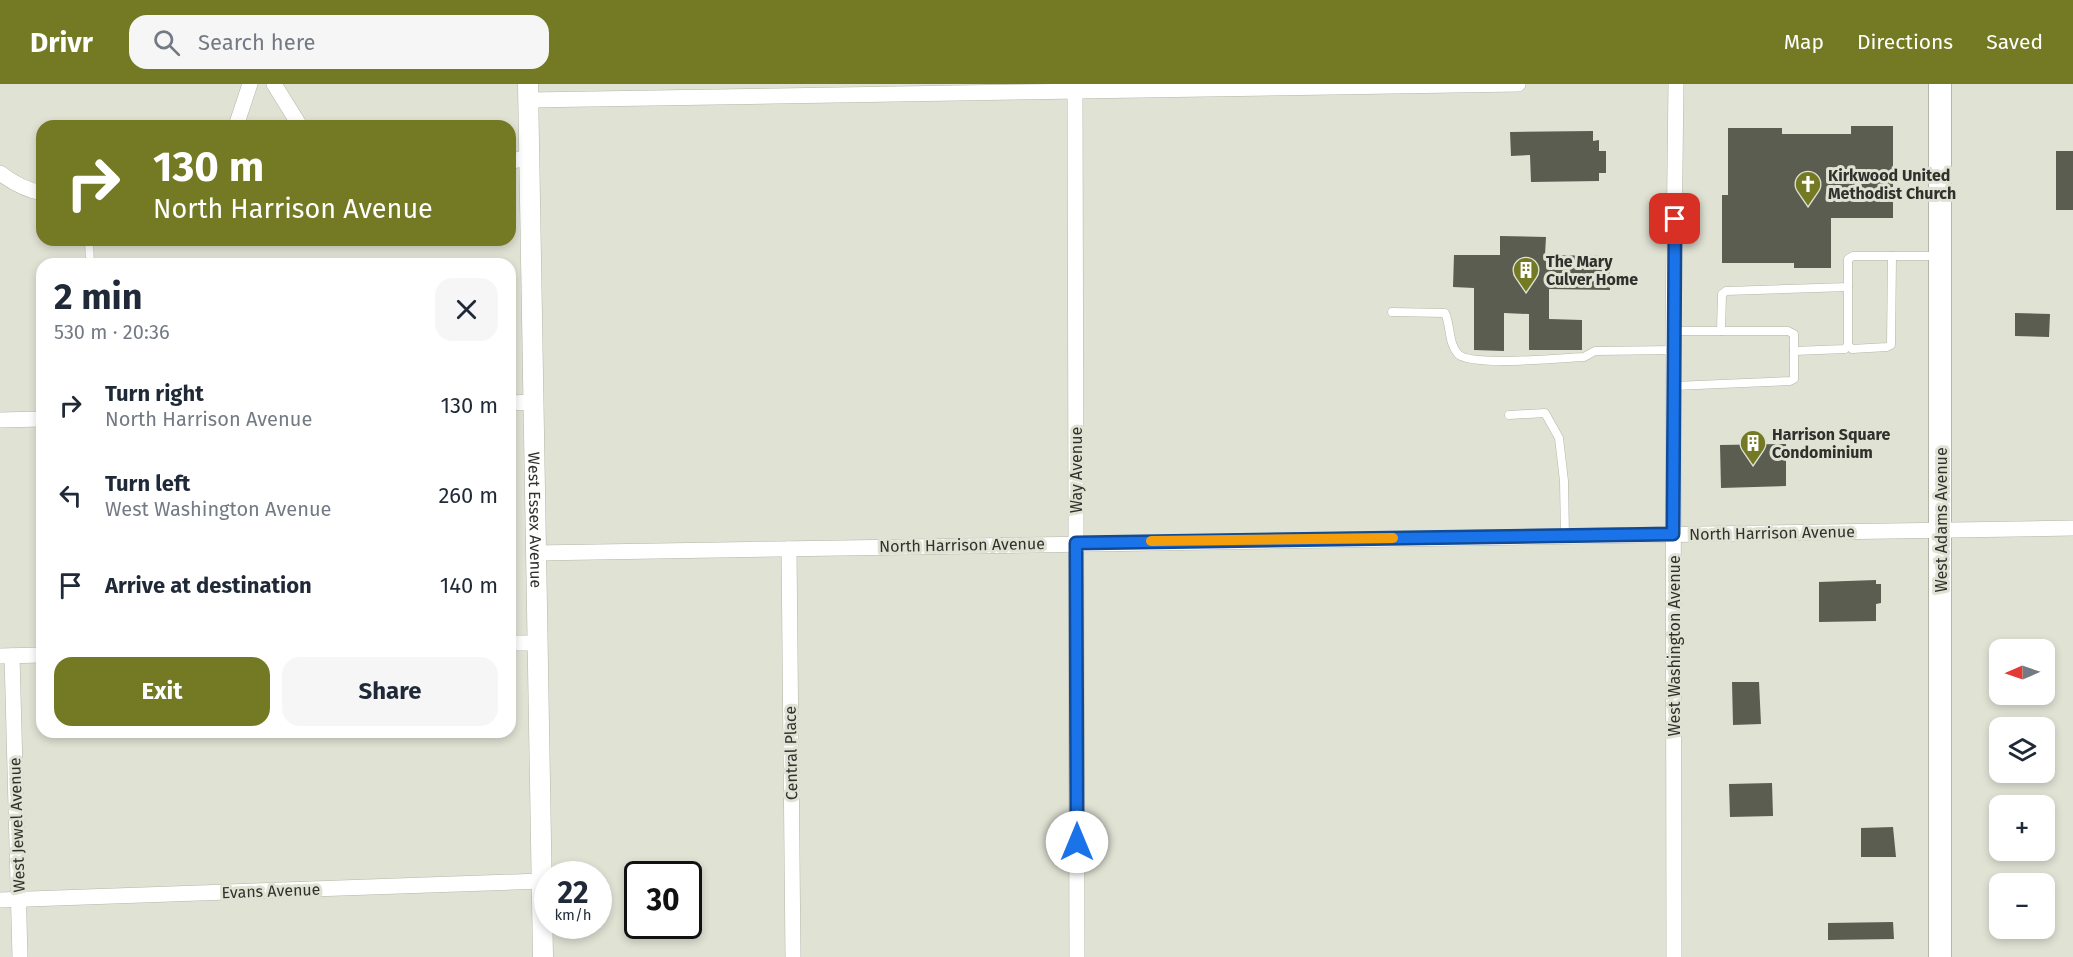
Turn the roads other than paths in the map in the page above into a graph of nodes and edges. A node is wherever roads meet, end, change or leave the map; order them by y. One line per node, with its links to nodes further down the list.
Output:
1 (250, 84): 12 (street)
2 (274, 84): 13 (street)
3 (1518, 84): 7 (street)
4 (1676, 84): 22 (street, West Washington Avenue)
5 (1940, 84): 19 (main road, West Adams Avenue)
6 (1330, 85): 7 (street); 8 (street)
7 (1404, 85)
8 (1145, 87): 10 (street)
9 (886, 90): 10 (street); 11 (street)
10 (1075, 90): 37 (street, Way Avenue)
11 (528, 92): 14 (street, West Essex Avenue)
12 (238, 120)
13 (296, 120)
14 (530, 156): 15 (street); 28 (street, West Essex Avenue)
15 (516, 160)
16 (0, 173): 17 (street)
17 (36, 192)
18 (1892, 256): 19 (lane); 20 (lane); 24 (lane)
19 (1940, 256): 34 (main road, West Adams Avenue)
20 (1848, 287): 23 (lane); 24 (lane)
21 (1392, 312): 25 (lane)
22 (1673, 331): 23 (lane); 25 (street, West Washington Avenue)
23 (1721, 331): 26 (lane)
24 (1848, 345): 26 (lane)
25 (1674, 350): 27 (street, West Washington Avenue)
26 (1794, 351): 27 (lane)
27 (1674, 386): 35 (street, West Washington Avenue)
28 (534, 402): 29 (street); 39 (street, West Essex Avenue)
29 (516, 403)
30 (1509, 414): 36 (lane)
31 (36, 419): 32 (street)
32 (0, 420)
33 (2073, 528): 34 (street, North Harrison Avenue)
34 (1941, 531): 35 (street, North Harrison Avenue); 54 (main road, West Adams Avenue)
35 (1673, 534): 36 (street, North Harrison Avenue); 53 (street, West Washington Avenue)
36 (1565, 536): 37 (street, North Harrison Avenue)
37 (1076, 543): 38 (street, North Harrison Avenue); 52 (street, Way Avenue)
38 (789, 549): 39 (street, North Harrison Avenue); 51 (street, Central Place)
39 (536, 553): 40 (street, West Essex Avenue)
40 (537, 643): 41 (street); 44 (street, West Essex Avenue)
41 (516, 644)
42 (36, 655): 43 (street)
43 (6, 656): 47 (street, West Jewel Avenue)
44 (542, 861)
45 (534, 882): 47 (street, Evans Avenue)
46 (0, 900): 47 (street, Evans Avenue)
47 (19, 900): 49 (street, West Jewel Avenue)
48 (543, 939): 50 (street, West Essex Avenue)
49 (20, 957)
50 (543, 957)
51 (793, 957)
52 (1077, 957)
53 (1674, 957)
54 (1940, 957)

